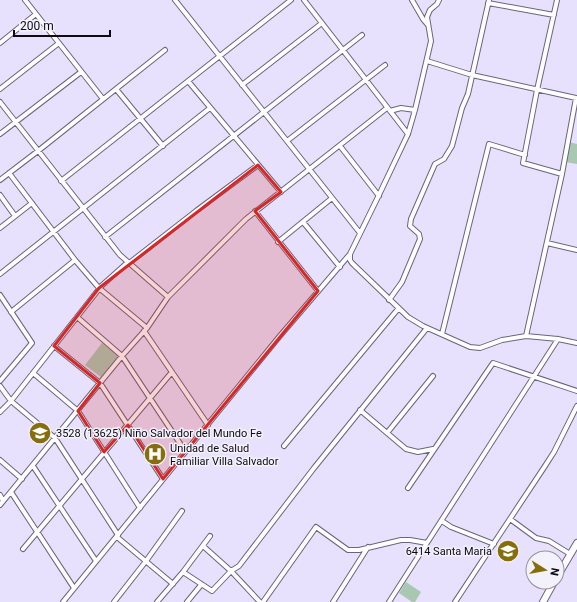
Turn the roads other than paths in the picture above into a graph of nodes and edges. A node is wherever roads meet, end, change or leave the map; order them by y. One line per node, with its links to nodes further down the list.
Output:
1 (25, 0): 9 (street)
2 (175, 0): 18 (street)
3 (291, 0): 18 (street)
4 (304, 0): 11 (street)
5 (412, 0): 12 (street)
6 (438, 0): 12 (street)
7 (557, 0): 10 (street)
8 (489, 2): 10 (street); 22 (street)
9 (36, 14): 14 (street); 15 (street)
10 (554, 15): 28 (street)
11 (322, 23): 17 (street); 25 (street)
12 (428, 25): 19 (street)
13 (362, 35): 17 (street)
14 (0, 43)
15 (59, 43): 21 (street); 27 (street)
16 (165, 50): 26 (street)
17 (343, 50): 23 (street); 34 (street)
18 (220, 56): 24 (street); 25 (street)
19 (427, 61): 22 (street); 33 (street)
20 (385, 66): 23 (street)
21 (82, 72): 29 (street); 36 (street)
22 (472, 75): 28 (street); 76 (street)
23 (366, 80): 32 (street); 40 (street)
24 (188, 81): 31 (street); 35 (street)
25 (242, 85): 34 (street)
26 (116, 88): 29 (street); 35 (street)
27 (0, 89)
28 (537, 90): 44 (street); 48 (street)
29 (103, 99): 43 (street)
30 (0, 102): 36 (street)
31 (210, 108): 39 (street); 41 (street)
32 (388, 109): 33 (street); 38 (street); 42 (street)
33 (415, 110): 38 (street)
34 (264, 112): 39 (street); 40 (street)
35 (141, 119): 41 (street); 50 (street)
36 (15, 122): 37 (street); 43 (street)
37 (0, 134)
38 (408, 134): 53 (street)
39 (234, 136): 45 (street); 63 (street)
40 (287, 141): 46 (street)
41 (163, 146): 56 (street)
42 (340, 146): 46 (street); 53 (street)
43 (38, 151): 47 (street); 50 (street)
44 (525, 155): 48 (street); 82 (street)
45 (258, 165): 51 (street); 69 (street)
46 (310, 170): 51 (street); 54 (street)
47 (9, 173): 49 (street); 55 (street)
48 (562, 174): 65 (street)
49 (0, 180)
50 (61, 181): 56 (street)
51 (281, 192): 57 (street)
52 (0, 195): 58 (street)
53 (379, 196): 62 (street)
54 (332, 198): 59 (street); 62 (street)
55 (32, 202): 58 (street); 61 (street)
56 (83, 208): 61 (street); 63 (street)
57 (255, 211): 64 (street); 75 (street)
58 (15, 216): 60 (street)
59 (303, 222): 64 (street); 70 (street)
60 (0, 228)
61 (54, 231): 68 (street); 71 (street)
62 (360, 233): 67 (street)
63 (105, 237): 69 (street)
64 (278, 242): 73 (street)
65 (547, 243): 66 (street); 83 (street)
66 (577, 250)
67 (350, 254): 70 (street); 76 (street)
68 (75, 260): 72 (street); 78 (street)
69 (128, 264): 72 (street); 75 (street)
70 (340, 267): 73 (street)
71 (0, 274)
72 (99, 288): 79 (street); 81 (street)
73 (318, 292): 103 (street)
74 (0, 295): 78 (street)
75 (168, 297): 81 (street)
76 (389, 300): 77 (street)
77 (398, 309): 80 (street); 106 (street)
78 (11, 312): 92 (street)
79 (77, 317): 86 (street); 87 (street)
80 (428, 328): 82 (street); 99 (street)
81 (146, 330): 87 (street); 88 (street)
82 (442, 334): 83 (street)
83 (526, 336): 84 (street)
84 (558, 339): 85 (street); 91 (street)
85 (577, 343)
86 (54, 346): 89 (street); 93 (street)
87 (122, 356): 93 (street); 96 (street)
88 (172, 372): 96 (street); 103 (street)
89 (33, 373): 97 (street); 100 (street)
90 (432, 376): 104 (street)
91 (534, 376): 95 (street); 107 (street); 123 (street)
92 (0, 381)
93 (100, 383): 100 (street); 102 (street)
94 (0, 386): 97 (street)
95 (577, 391)
96 (150, 398): 102 (street); 108 (street)
97 (11, 400): 101 (street); 105 (street)
98 (577, 406): 122 (street)
99 (360, 410): 104 (street); 137 (street)
100 (78, 411): 105 (street); 109 (street)
101 (0, 412)
102 (128, 425): 109 (street); 113 (street)
103 (208, 425): 108 (street)
104 (387, 433): 107 (street)
105 (55, 438): 111 (street); 114 (street)
106 (284, 446)
107 (435, 447): 115 (street)
108 (185, 451): 113 (street)
109 (104, 452): 114 (street); 120 (street)
110 (0, 460): 112 (street)
111 (33, 466): 112 (street); 119 (street)
112 (22, 479): 116 (street)
113 (163, 479): 120 (street)
114 (82, 480): 119 (street); 125 (street)
115 (408, 488)
116 (11, 492): 118 (street); 124 (street)
117 (0, 495): 118 (street)
118 (2, 503)
119 (59, 506): 124 (street); 134 (street)
120 (140, 508): 125 (street)
121 (182, 511): 135 (street)
122 (510, 519): 129 (street); 133 (street)
123 (442, 521): 128 (street); 129 (street)
124 (37, 532): 132 (street); 141 (street)
125 (118, 536): 134 (street); 135 (street)
126 (210, 536): 130 (street)
127 (577, 543): 133 (main road)
128 (427, 544): 131 (street); 149 (street)
129 (494, 544): 150 (street)
130 (203, 546): 137 (street); 138 (street)
131 (368, 547): 147 (street); 148 (street)
132 (23, 549)
133 (570, 554): 136 (main road)
134 (96, 561): 141 (street)
135 (146, 561): 139 (street); 144 (street)
136 (565, 563)
137 (231, 571): 140 (street); 147 (street)
138 (183, 572): 139 (street); 140 (street)
139 (173, 584): 145 (street)
140 (201, 585): 146 (street)
141 (74, 588): 143 (street)
142 (549, 590): 151 (main road)
143 (63, 602)
144 (114, 602)
145 (157, 602)
146 (187, 602)
147 (261, 602)
148 (333, 602)
149 (389, 602)
150 (455, 602)
151 (542, 602)

